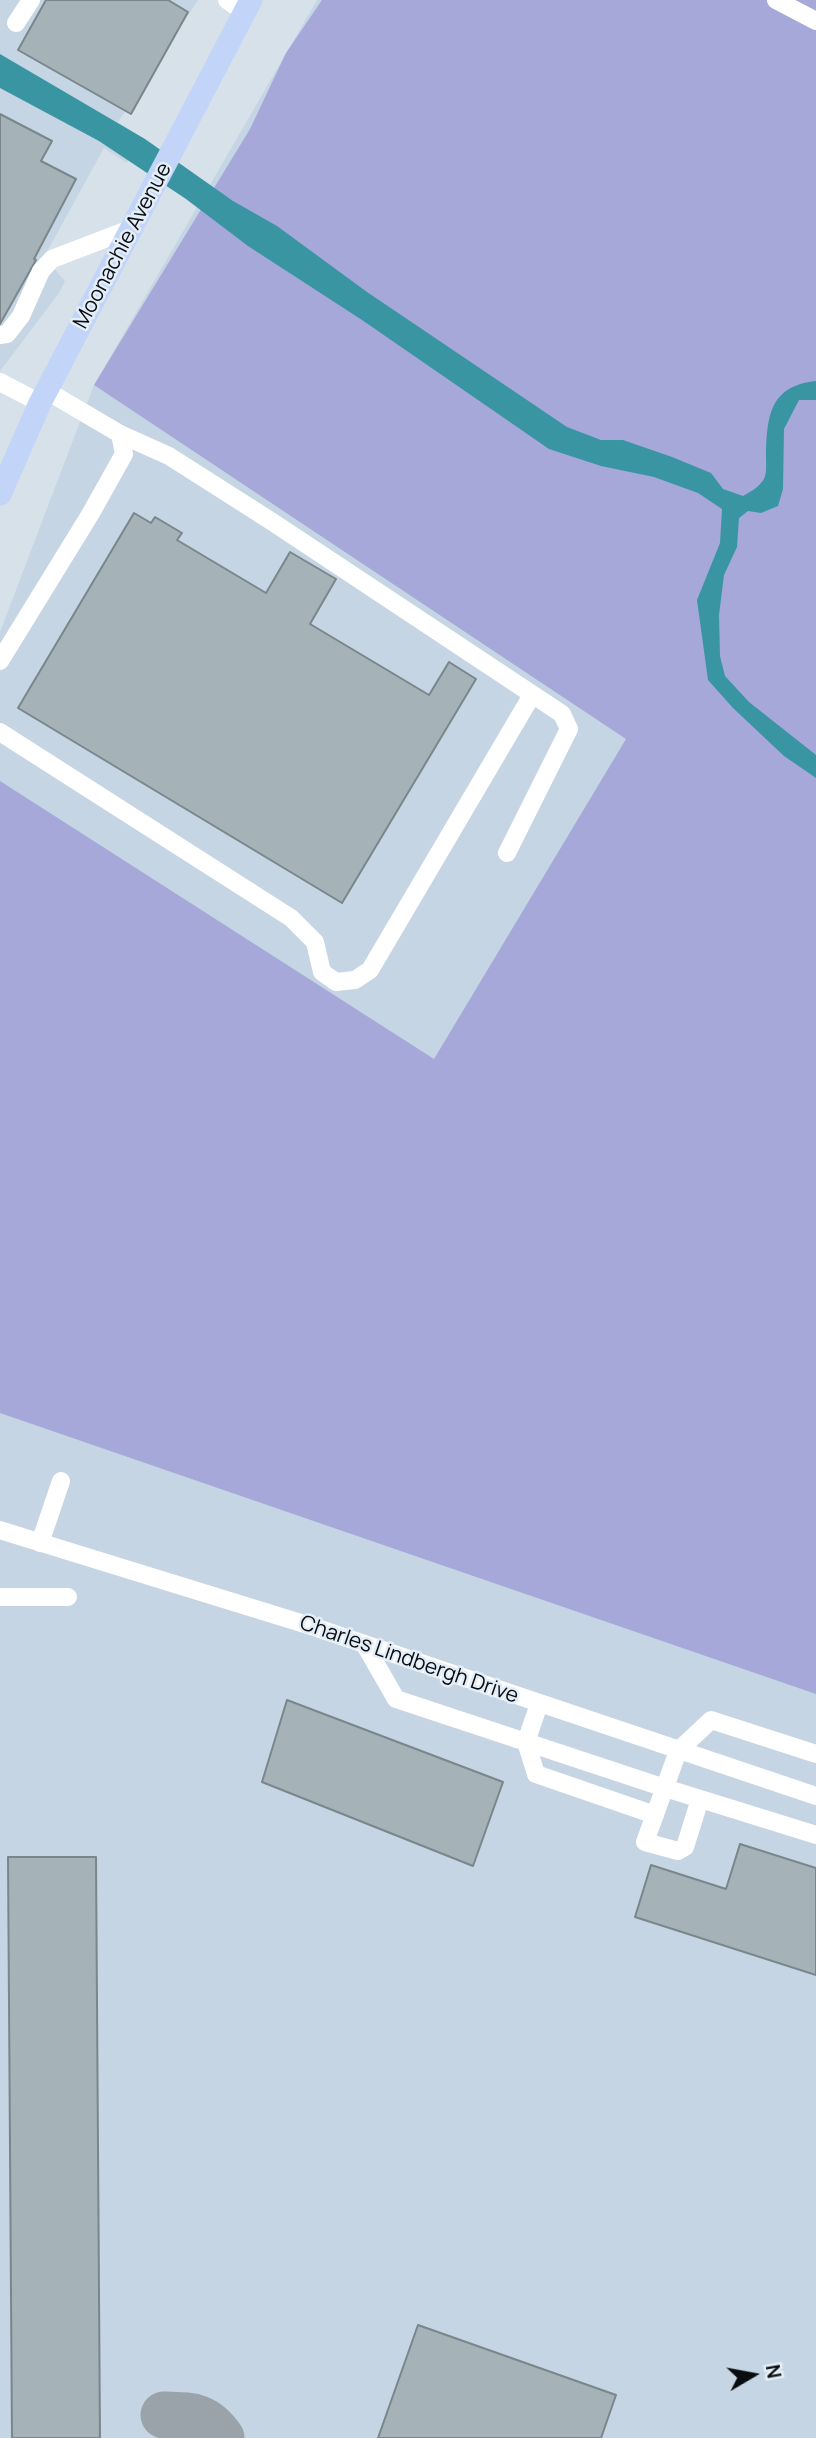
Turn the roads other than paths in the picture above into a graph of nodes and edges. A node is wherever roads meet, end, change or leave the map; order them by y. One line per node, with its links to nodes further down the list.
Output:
1 (31, 0): 5 (street)
2 (787, 3): 4 (street)
3 (241, 4): 6 (main road, Moonachie Avenue)
4 (816, 21)
5 (16, 23)
6 (133, 229): 7 (street); 9 (main road, Moonachie Avenue)
7 (0, 335)
8 (0, 382): 9 (street)
9 (43, 397): 10 (street); 11 (main road, Moonachie Avenue)
10 (120, 434): 12 (street); 13 (street)
11 (0, 494)
12 (0, 661)
13 (532, 695): 14 (street); 15 (street)
14 (0, 732)
15 (507, 853)
16 (61, 1481): 18 (street)
17 (0, 1530): 18 (street, Charles Lindbergh Drive)
18 (40, 1544): 21 (street, Charles Lindbergh Drive)
19 (0, 1597): 20 (street)
20 (68, 1597)
21 (365, 1644): 22 (street, Charles Lindbergh Drive); 23 (street)
22 (539, 1704): 23 (street); 24 (street, Charles Lindbergh Drive)
23 (526, 1742): 26 (street); 29 (street)
24 (678, 1751): 25 (street); 26 (street); 27 (street, Charles Lindbergh Drive)
25 (816, 1754)
26 (665, 1788): 28 (street); 29 (street)
27 (816, 1796)
28 (700, 1799): 29 (street); 30 (street)
29 (655, 1815)
30 (816, 1835)

